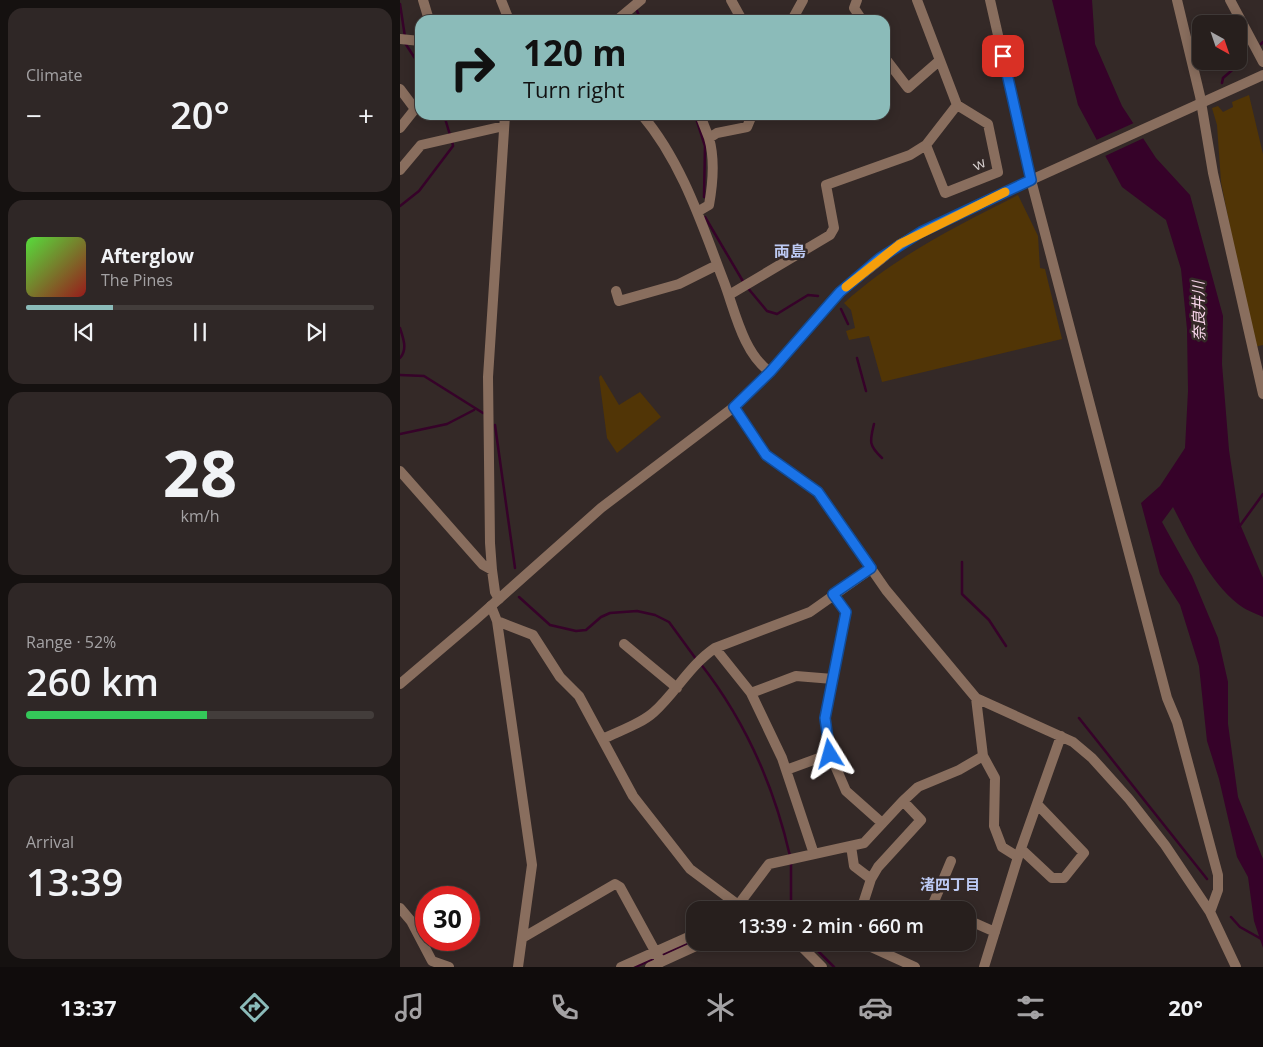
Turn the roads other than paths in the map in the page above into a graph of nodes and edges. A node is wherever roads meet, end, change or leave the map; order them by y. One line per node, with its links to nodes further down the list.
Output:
1 (423, 0): 11 (street)
2 (501, 0): 12 (street)
3 (641, 0): 13 (street)
4 (731, 0): 14 (street)
5 (803, 0): 15 (street)
6 (857, 0): 16 (street)
7 (917, 0): 18 (street)
8 (990, 0): 33 (street)
9 (1177, 0): 22 (street)
10 (1230, 0): 17 (street)
11 (428, 15)
12 (507, 15)
13 (623, 15)
14 (739, 15)
15 (795, 15)
16 (859, 15)
17 (1262, 57)
18 (938, 61): 19 (street); 23 (street)
19 (890, 65)
20 (1261, 76): 22 (street)
21 (400, 90): 29 (street)
22 (1199, 103): 33 (street); 39 (street)
23 (958, 106): 31 (street); 31 (street, ｗ)
24 (505, 120): 28 (street)
25 (646, 120): 34 (street)
26 (702, 120): 30 (street)
27 (750, 120): 30 (street)
28 (504, 126): 32 (street); 43 (street)
29 (400, 128)
30 (708, 138): 34 (street)
31 (926, 145): 37 (street)
32 (400, 170)
33 (1033, 178): 38 (street); 72 (street)
34 (697, 212): 35 (street)
35 (717, 265): 36 (street); 37 (street)
36 (616, 291)
37 (730, 295): 38 (street)
38 (770, 372): 40 (street)
39 (1263, 394)
40 (734, 407): 42 (street); 45 (street)
41 (400, 471): 43 (street)
42 (871, 568): 44 (street); 53 (street)
43 (492, 570): 45 (street)
44 (833, 594): 48 (street); 49 (street)
45 (495, 603): 46 (street); 50 (street)
46 (497, 621): 55 (street); 75 (street)
47 (624, 644): 51 (street)
48 (715, 648): 51 (street); 52 (street)
49 (833, 679): 52 (street); 56 (street)
50 (400, 684)
51 (677, 688): 55 (street)
52 (751, 693): 58 (street)
53 (976, 698): 54 (street); 57 (street)
54 (1061, 736): 60 (street); 72 (street)
55 (603, 739): 67 (street)
56 (830, 754): 58 (street); 61 (street)
57 (983, 756): 59 (street); 63 (street)
58 (786, 770): 64 (street)
59 (903, 801): 61 (street); 66 (street)
60 (1036, 804): 63 (street); 63 (street)
61 (882, 823): 62 (street)
62 (851, 846): 64 (street); 66 (street)
63 (1020, 853): 74 (street)
64 (814, 854): 68 (street)
65 (951, 861): 70 (street)
66 (870, 879): 69 (street)
67 (734, 901)
68 (746, 901)
69 (864, 901)
70 (934, 901)
71 (400, 908): 81 (street)
72 (1210, 912): 88 (street)
73 (976, 924): 74 (street)
74 (995, 932): 87 (street)
75 (524, 937): 80 (street); 82 (street)
76 (686, 940): 80 (street)
77 (686, 948): 80 (street)
78 (806, 951): 85 (street)
79 (880, 951): 86 (street)
80 (659, 957): 83 (street); 84 (street)
81 (449, 967)
82 (518, 967)
83 (621, 967)
84 (650, 967)
85 (822, 967)
86 (915, 967)
87 (984, 967)
88 (1236, 967)

